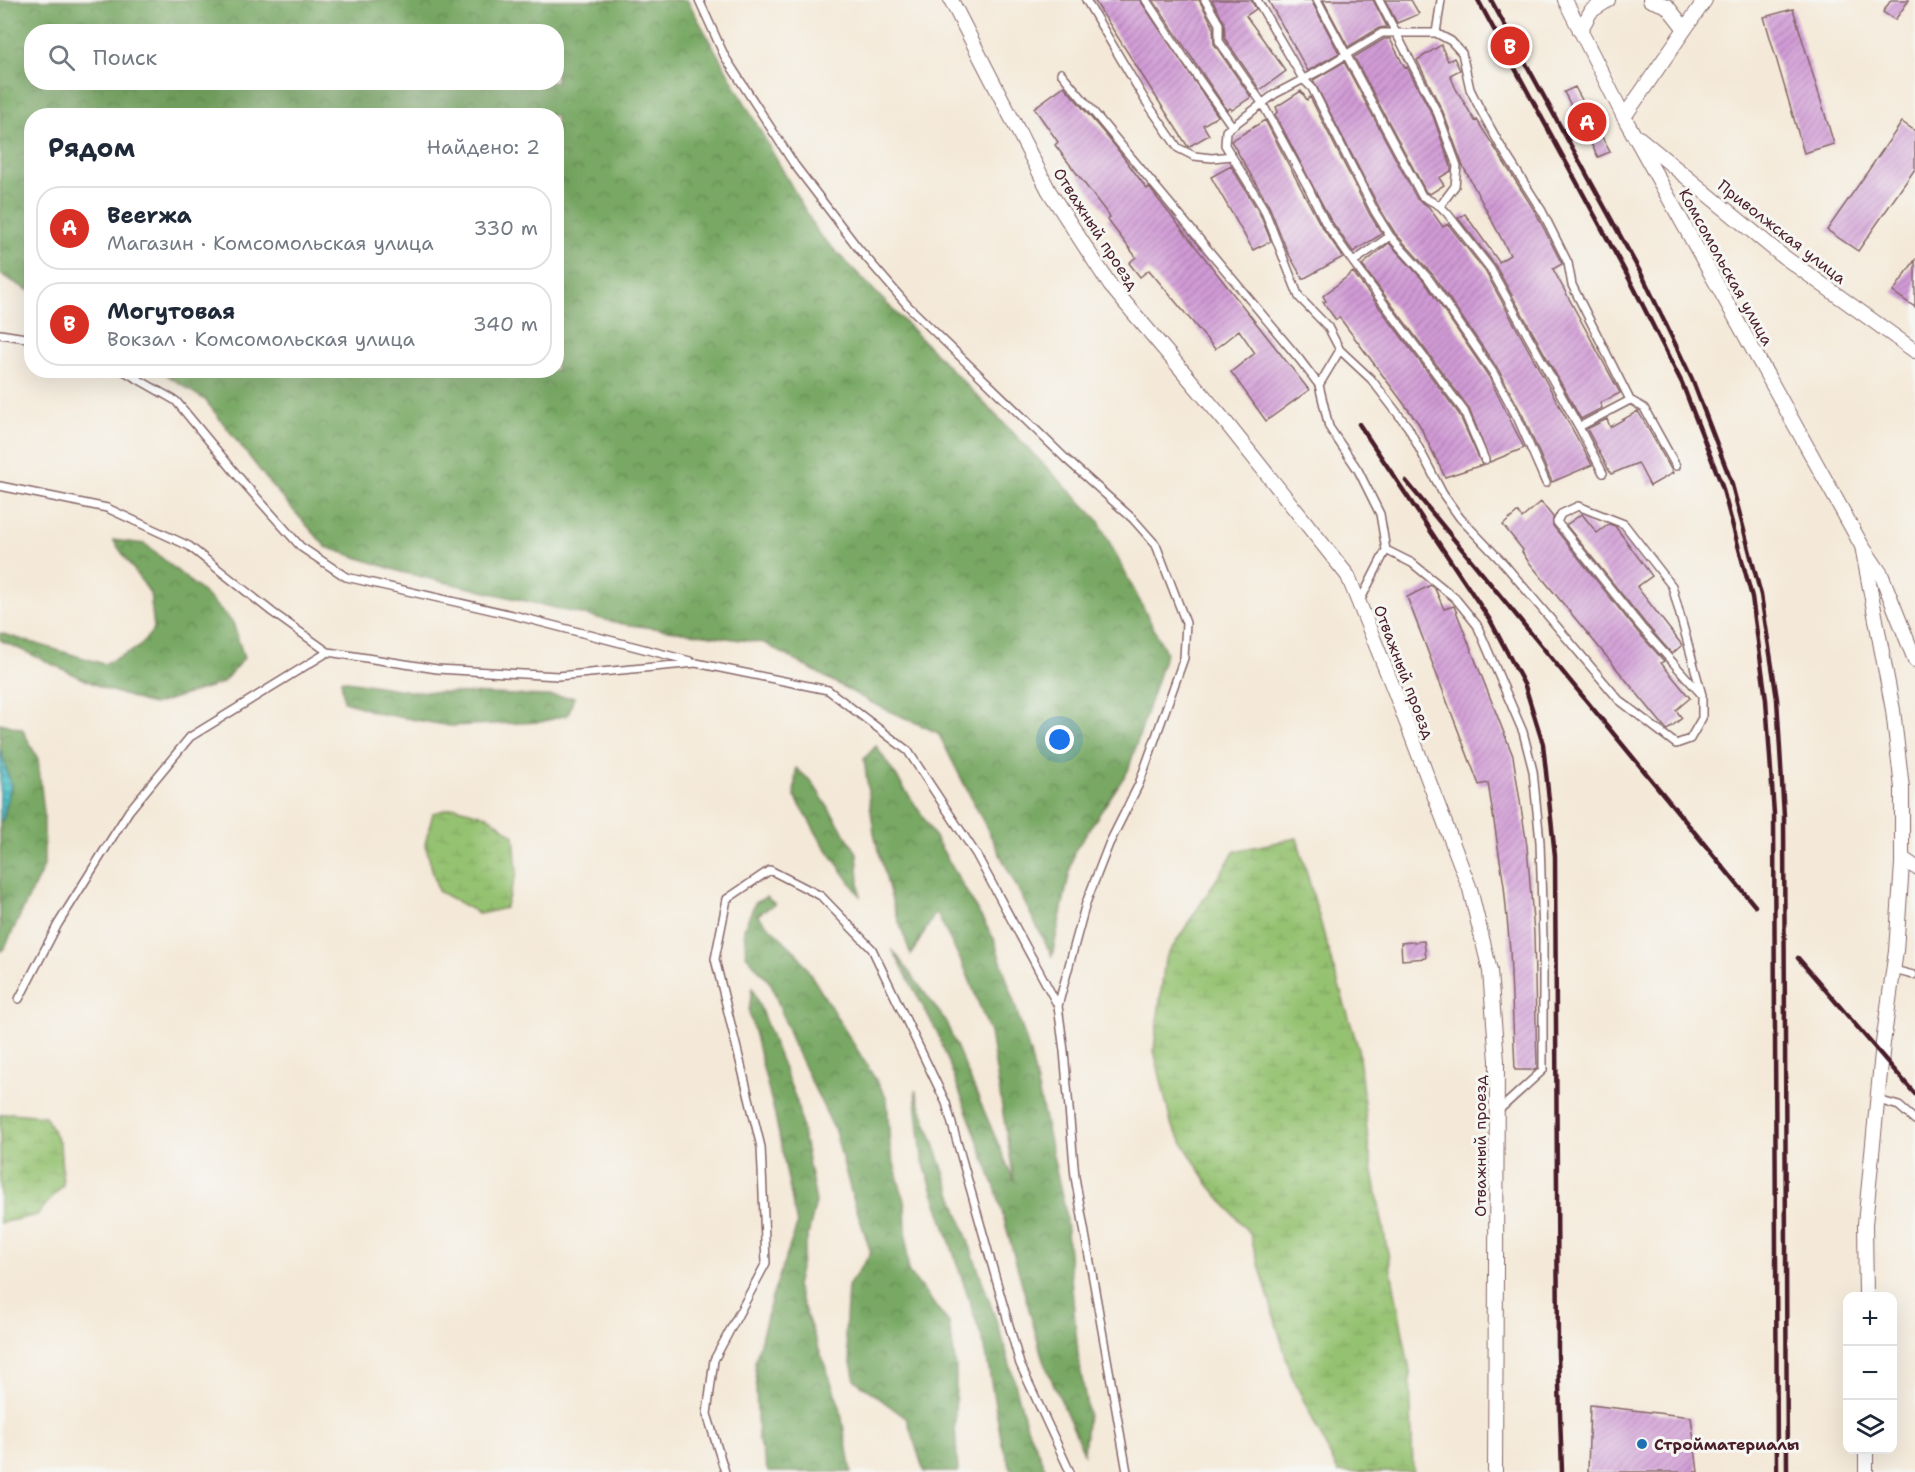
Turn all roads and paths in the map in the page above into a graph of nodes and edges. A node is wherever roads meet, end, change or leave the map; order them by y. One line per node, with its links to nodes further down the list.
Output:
1 (699, 0): 56 (lane)
2 (951, 0): 44 (street, Отважный проезд)
3 (1086, 0): 25 (lane)
4 (1146, 0): 23 (lane)
5 (1205, 0): 21 (lane)
6 (1257, 0): 20 (lane)
7 (1317, 0): 18 (lane)
8 (1379, 0): 16 (lane)
9 (1440, 0): 17 (lane)
10 (1566, 0): 15 (street, Комсомольская улица)
11 (1608, 0): 15 (street)
12 (1650, 0): 14 (street)
13 (1705, 0): 14 (street)
14 (1685, 29): 22 (street)
15 (1580, 31): 22 (street, Комсомольская улица)
16 (1395, 33): 17 (lane); 18 (lane); 26 (lane)
17 (1436, 33): 35 (lane)
18 (1348, 54): 20 (lane); 26 (lane)
19 (1061, 73): 34 (lane)
20 (1303, 79): 21 (lane); 27 (lane)
21 (1262, 103): 23 (lane); 28 (lane)
22 (1624, 117): 24 (street, Комсомольская улица)
23 (1232, 126): 25 (lane)
24 (1633, 133): 32 (street, Приволжская улица); 42 (street, Комсомольская улица)
25 (1232, 156): 31 (lane)
26 (1440, 206): 36 (lane)
27 (1390, 236): 28 (lane); 40 (lane)
28 (1353, 262): 37 (lane)
29 (0, 334): 30 (lane)
30 (24, 338)
31 (1340, 350): 34 (lane); 48 (lane)
32 (1915, 351)
33 (136, 378): 47 (lane)
34 (1318, 385): 43 (lane)
35 (1630, 400): 36 (lane); 38 (lane)
36 (1580, 427): 39 (lane)
37 (1485, 460)
38 (1676, 466)
39 (1603, 473)
40 (1546, 483)
41 (0, 486): 45 (lane)
42 (1862, 546): 46 (street); 50 (street)
43 (1386, 550): 44 (lane); 58 (lane)
44 (1359, 603): 58 (street, Отважный проезд)
45 (328, 652): 47 (lane); 55 (lane)
46 (1915, 660)
47 (696, 663): 56 (lane)
48 (1702, 695): 48 (lane)
49 (1915, 816): 50 (street)
50 (1902, 824): 51 (street)
51 (1902, 858): 52 (street); 53 (street)
52 (1915, 867)
53 (1894, 970): 54 (lane); 57 (street)
54 (1914, 973)
55 (19, 999)
56 (1058, 1006): 64 (lane)
57 (1878, 1100): 59 (lane); 60 (street)
58 (1496, 1113): 65 (street, Отважный проезд)
59 (1915, 1120)
60 (1866, 1292)
61 (1866, 1454): 66 (street)
62 (725, 1472): 63 (lane)
63 (1070, 1472)
64 (1127, 1472)
65 (1495, 1472)
66 (1866, 1472)

